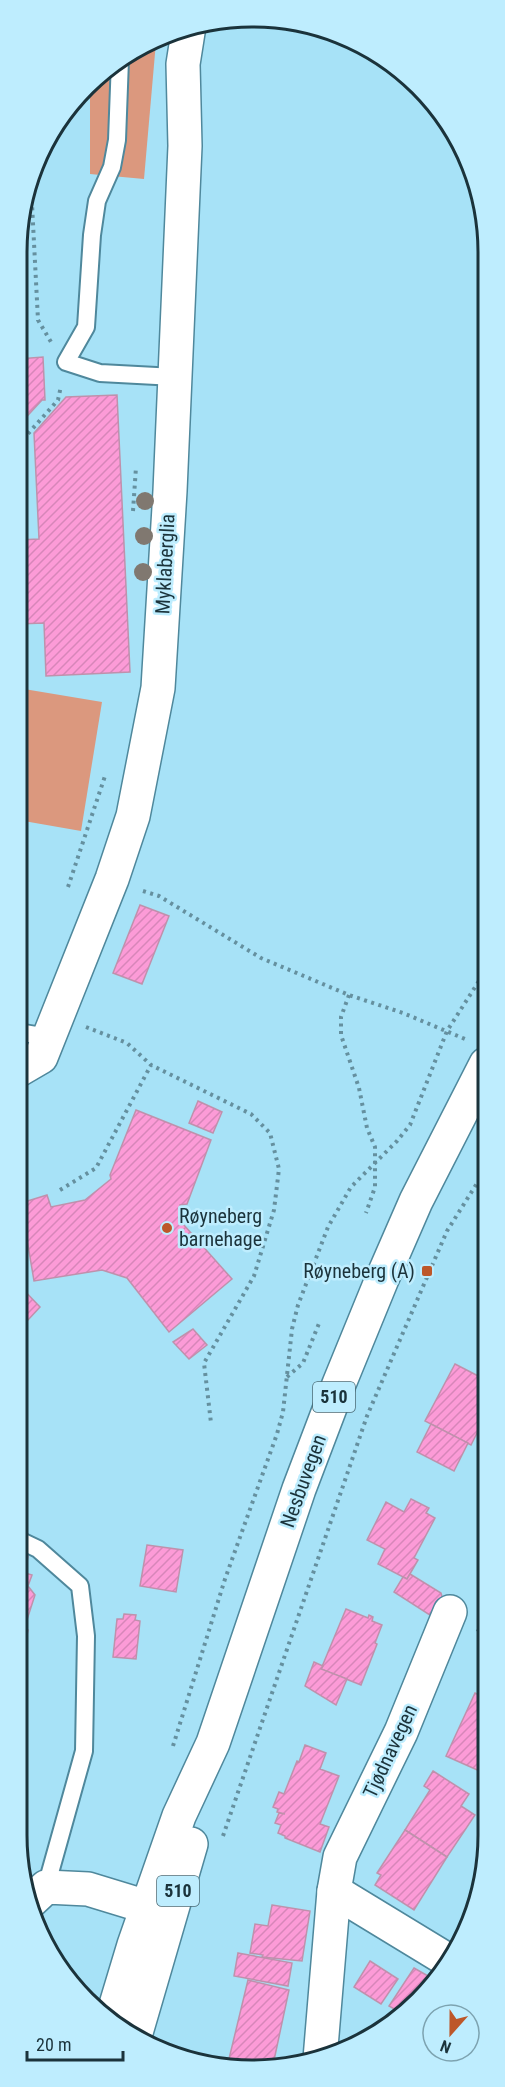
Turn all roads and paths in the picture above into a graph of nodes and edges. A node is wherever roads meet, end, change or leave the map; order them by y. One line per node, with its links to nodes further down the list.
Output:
1 (187, 37): 5 (street, Myklaberglia)
2 (120, 71): 4 (lane)
3 (32, 204): 4 (path)
4 (66, 362): 5 (lane); 6 (path)
5 (175, 377): 10 (street, Myklaberglia)
6 (27, 435)
7 (134, 888): 9 (path)
8 (478, 983): 11 (path)
9 (349, 995): 11 (path); 16 (path)
10 (41, 1028): 14 (path); 15 (street, Myklaberglia)
11 (447, 1031): 12 (path); 16 (path)
12 (478, 1052)
13 (478, 1055): 26 (street, Nesbuvegen / 510)
14 (151, 1065): 18 (path); 22 (path)
15 (27, 1066)
16 (375, 1162): 19 (path); 21 (path)
17 (478, 1182): 27 (path)
18 (60, 1190)
19 (366, 1213)
20 (320, 1321): 21 (path)
21 (287, 1377): 23 (path)
22 (211, 1423)
23 (263, 1478)
24 (27, 1544): 29 (lane)
25 (450, 1612): 28 (street, Tjødnavegen)
26 (213, 1743): 30 (street, Nesbuvegen / 510); 33 (street, Nesbuvegen / 510)
27 (220, 1845)
28 (334, 1891): 31 (street); 34 (street, Tjødnavegen)
29 (38, 1895): 30 (street)
30 (147, 1907): 32 (street, Nesbuvegen / 510)
31 (442, 1957)
32 (114, 2012)
33 (137, 2028)
34 (321, 2049)

